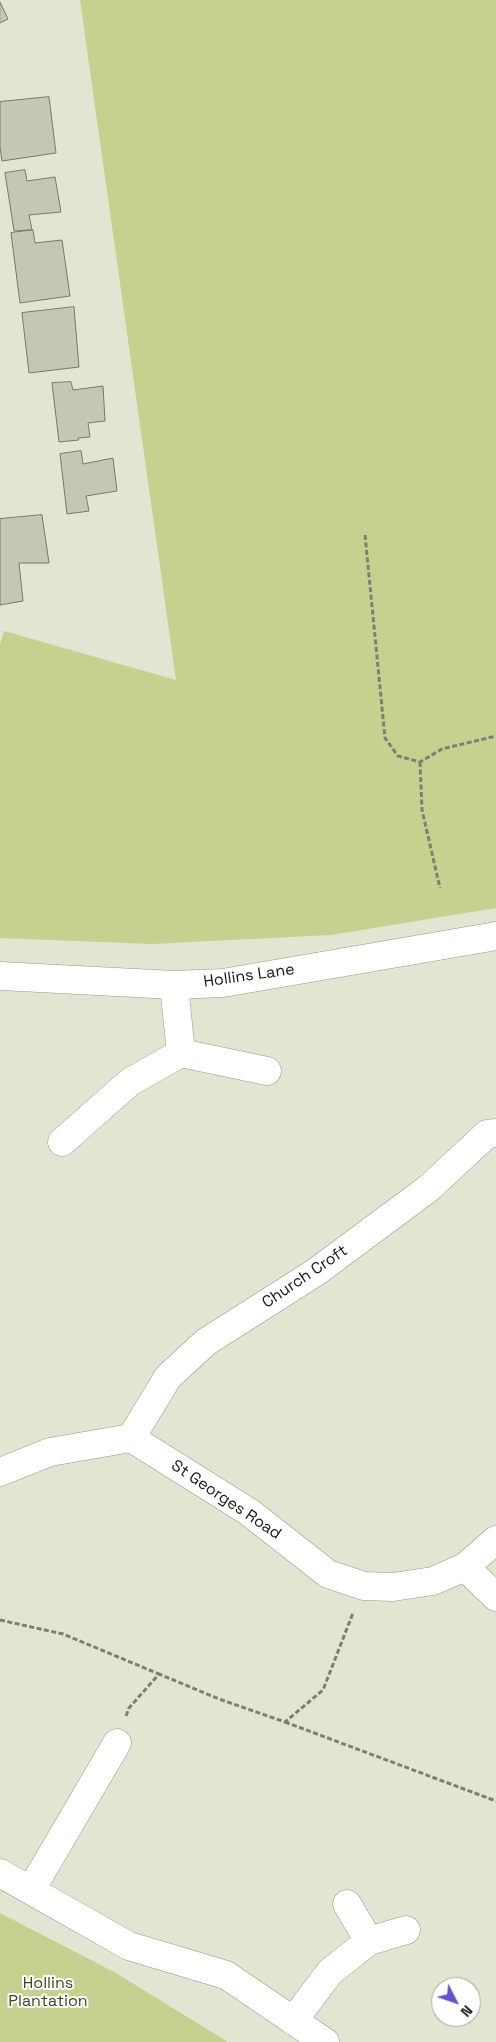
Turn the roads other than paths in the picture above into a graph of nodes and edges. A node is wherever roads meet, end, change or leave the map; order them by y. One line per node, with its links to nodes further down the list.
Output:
1 (496, 936): 3 (street, Hollins Lane)
2 (0, 976): 3 (street, Hollins Lane)
3 (174, 985): 4 (street)
4 (181, 1053): 5 (street); 7 (street)
5 (266, 1071)
6 (496, 1133): 8 (street, Church Croft)
7 (62, 1142)
8 (131, 1438): 9 (street); 11 (street, St Georges Road)
9 (0, 1472)
10 (496, 1540): 11 (street, St Georges Road)
11 (465, 1567): 12 (street)
12 (496, 1597)
13 (117, 1743): 15 (street)
14 (0, 1873): 15 (street)
15 (31, 1890): 19 (street)
16 (347, 1904): 18 (street)
17 (406, 1930): 18 (street)
18 (369, 1941): 19 (street)
19 (293, 2020): 20 (street)
20 (324, 2042)

